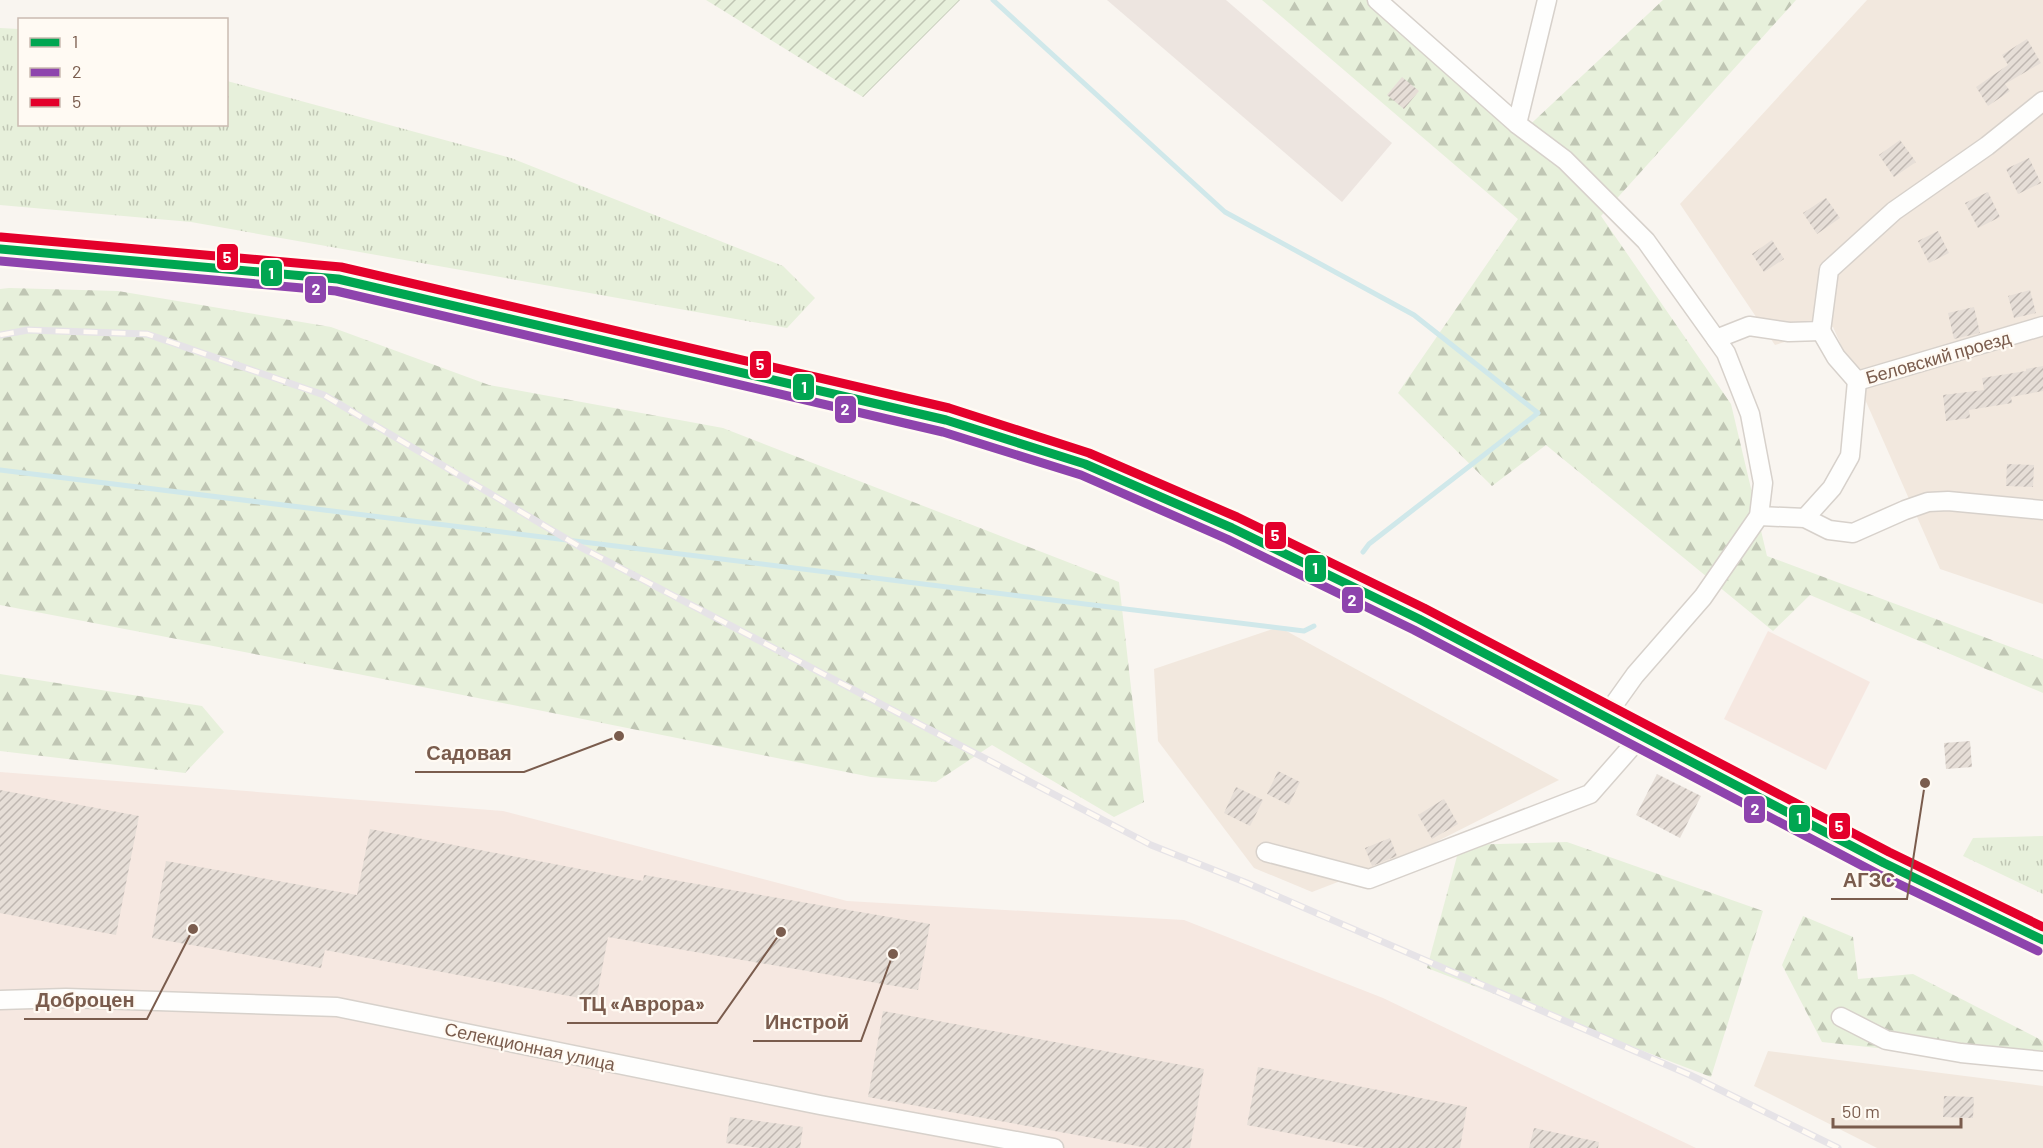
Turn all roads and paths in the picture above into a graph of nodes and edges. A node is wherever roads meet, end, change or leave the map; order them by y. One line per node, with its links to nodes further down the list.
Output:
1 (1377, 0): 4 (street)
2 (1547, 0): 4 (street)
3 (2043, 101): 9 (street)
4 (1516, 124): 10 (street)
5 (0, 249): 6 (main road)
6 (64, 256): 7 (main road); 15 (main road)
7 (0, 264)
8 (2043, 326): 11 (street, Беловский проезд)
9 (1821, 331): 10 (street); 11 (street, Беловский проезд)
10 (1716, 339): 13 (street)
11 (1857, 381): 14 (street)
12 (2043, 510): 14 (street)
13 (1759, 516): 14 (street); 15 (street)
14 (1805, 519)
15 (1605, 717): 16 (main road)
16 (1641, 736): 17 (street); 18 (main road)
17 (1266, 852)
18 (2043, 940)
19 (0, 1000): 22 (street, Селекционная улица)
20 (1841, 1017): 21 (street)
21 (2043, 1061)
22 (1054, 1148)

